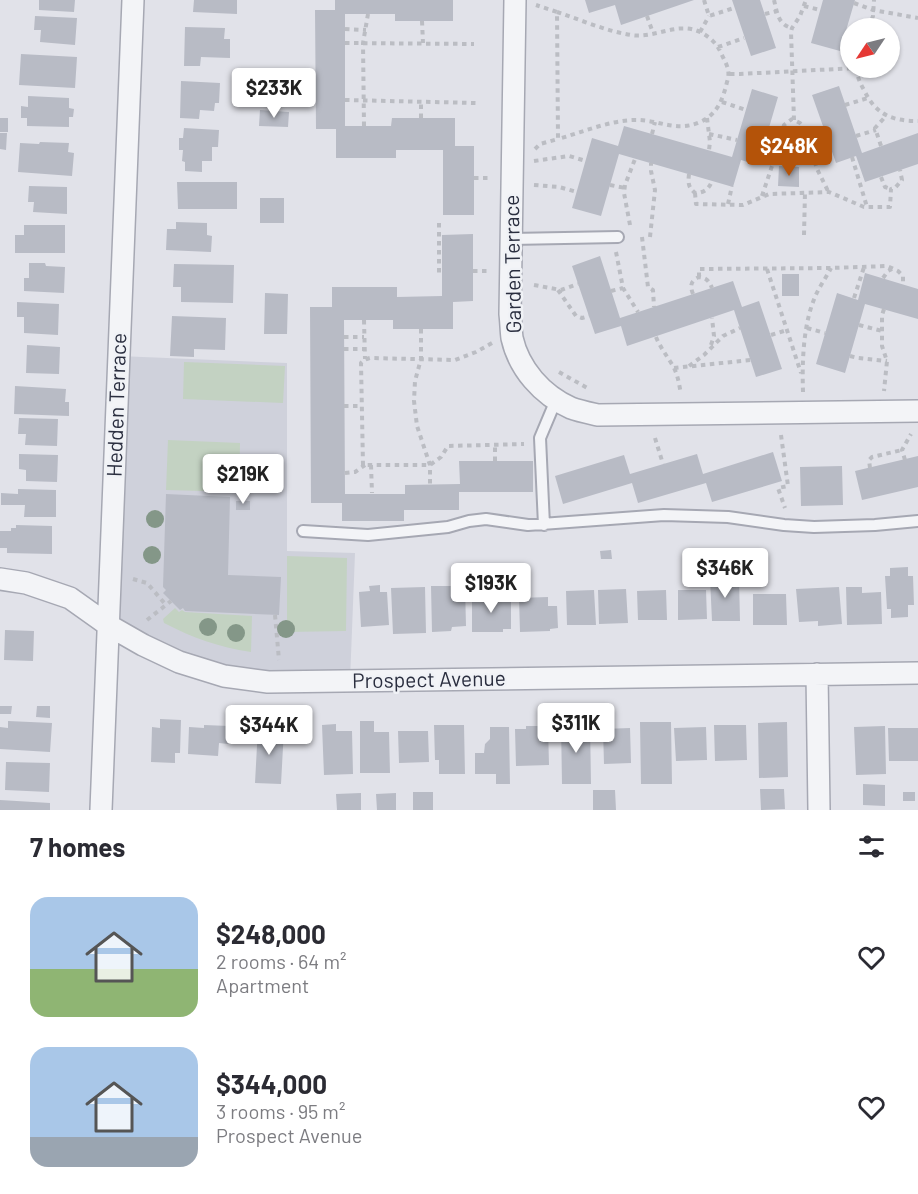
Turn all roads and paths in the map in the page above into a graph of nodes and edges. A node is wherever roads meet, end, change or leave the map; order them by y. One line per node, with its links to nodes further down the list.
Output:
1 (133, 0): 175 (street, Hedden Terrace)
2 (514, 0): 92 (street, Garden Terrace)
3 (535, 0): 14 (path)
4 (704, 0): 18 (path)
5 (774, 0): 13 (path)
6 (806, 0): 9 (path)
7 (874, 0): 12 (path)
8 (854, 3): 12 (path)
9 (804, 6): 11 (path); 22 (path)
10 (734, 8): 18 (path)
11 (820, 10)
12 (873, 10): 19 (path); 20 (path)
13 (777, 11): 16 (path); 22 (path)
14 (557, 12): 26 (path); 60 (path)
15 (368, 14): 24 (path)
16 (765, 14)
17 (648, 16): 26 (path)
18 (709, 16): 25 (path)
19 (871, 18)
20 (918, 18)
21 (422, 21): 29 (path)
22 (792, 28): 34 (path)
23 (345, 29): 24 (path)
24 (366, 30): 30 (path)
25 (700, 32): 26 (path); 32 (path)
26 (653, 33)
27 (744, 38): 32 (path)
28 (345, 43): 30 (path)
29 (423, 43): 30 (path); 31 (path)
30 (363, 44): 39 (path)
31 (474, 44)
32 (718, 47): 35 (path)
33 (840, 69): 34 (path)
34 (792, 72): 35 (path); 48 (path)
35 (730, 74): 41 (path)
36 (859, 78): 37 (path)
37 (868, 98): 43 (path); 45 (path)
38 (345, 100): 39 (path)
39 (363, 100): 40 (path); 51 (path)
40 (421, 102): 42 (path); 46 (path)
41 (722, 102): 44 (path); 47 (path)
42 (476, 103)
43 (845, 105)
44 (746, 110)
45 (886, 116): 49 (path); 53 (path)
46 (421, 118)
47 (707, 118): 50 (path); 56 (path)
48 (794, 120): 57 (path); 58 (path)
49 (918, 121)
50 (655, 122): 55 (path); 60 (path)
51 (364, 126)
52 (824, 129): 57 (path)
53 (876, 130): 59 (path); 62 (path)
54 (768, 132): 58 (path)
55 (652, 134)
56 (709, 134): 61 (path); 63 (path)
57 (806, 135): 81 (path)
58 (780, 136): 83 (path)
59 (856, 136)
60 (558, 139): 66 (path)
61 (737, 140)
62 (881, 146)
63 (709, 150)
64 (852, 157): 85 (path)
65 (635, 159): 77 (path)
66 (586, 161)
67 (651, 163): 91 (path)
68 (900, 170): 78 (path)
69 (689, 174): 82 (path)
70 (881, 177): 78 (path)
71 (474, 178): 72 (path)
72 (495, 179)
73 (712, 181): 82 (path)
74 (610, 184): 77 (path)
75 (533, 185): 79 (path)
76 (732, 186): 84 (path)
77 (625, 188): 87 (path)
78 (891, 189): 85 (path)
79 (577, 192)
80 (805, 192): 81 (path); 83 (path); 88 (path)
81 (829, 192): 85 (path)
82 (695, 193): 84 (path)
83 (762, 196): 84 (path)
84 (728, 204)
85 (867, 207)
86 (439, 223): 99 (path)
87 (631, 227)
88 (804, 235)
89 (615, 237): 92 (lane); 105 (path)
90 (642, 237): 111 (path)
91 (650, 237)
92 (511, 239): 145 (street, Garden Terrace)
93 (864, 267): 94 (path); 96 (path); 110 (path)
94 (831, 268): 95 (path); 119 (path)
95 (767, 269): 100 (path); 121 (path)
96 (892, 269): 101 (path); 103 (path)
97 (473, 271): 98 (path)
98 (494, 271)
99 (442, 274)
100 (699, 277): 106 (path); 109 (path)
101 (883, 278)
102 (578, 284): 107 (path)
103 (903, 284)
104 (534, 285): 107 (path)
105 (623, 288): 108 (path); 113 (path)
106 (712, 288)
107 (558, 290): 114 (path)
108 (611, 291)
109 (693, 294)
110 (854, 298)
111 (654, 307)
112 (884, 309): 122 (path)
113 (638, 312)
114 (589, 316)
115 (712, 318): 131 (path)
116 (364, 320): 126 (path)
117 (859, 325): 122 (path)
118 (740, 327): 131 (path)
119 (807, 328): 123 (path); 140 (path)
120 (421, 329): 134 (path)
121 (787, 330): 124 (path); 140 (path)
122 (882, 331): 136 (path)
123 (825, 333)
124 (771, 335)
125 (344, 337): 126 (path)
126 (364, 337): 130 (path)
127 (656, 337): 139 (path)
128 (495, 341): 134 (path)
129 (344, 349): 130 (path)
130 (364, 349): 133 (path)
131 (710, 349): 138 (path)
132 (850, 356): 136 (path)
133 (365, 359): 134 (path); 147 (path)
134 (421, 359): 160 (path)
135 (751, 360): 138 (path)
136 (887, 361): 143 (path)
137 (553, 367): 141 (path)
138 (688, 367): 139 (path)
139 (674, 368): 144 (path)
140 (802, 376): 142 (path)
141 (591, 390)
142 (803, 395)
143 (884, 395)
144 (682, 398)
145 (556, 400): 148 (street, Garden Terrace); 166 (lane)
146 (344, 406): 147 (path)
147 (362, 406): 158 (path)
148 (918, 411)
149 (911, 434): 154 (path)
150 (782, 435): 167 (path)
151 (527, 438): 153 (path)
152 (655, 438): 157 (path)
153 (495, 445): 156 (path); 160 (path)
154 (902, 450): 155 (path); 161 (path)
155 (905, 459)
156 (495, 461)
157 (663, 464)
158 (365, 465): 159 (path); 162 (path)
159 (371, 465): 160 (path); 164 (path)
160 (430, 465): 163 (path)
161 (870, 468)
162 (345, 473)
163 (430, 484)
164 (372, 494)
165 (918, 520): 167 (lane)
166 (544, 525): 167 (lane); 168 (lane)
167 (790, 525)
168 (303, 531)
169 (0, 579): 175 (street, Prospect Avenue)
170 (133, 579): 172 (path)
171 (171, 601): 172 (path)
172 (166, 606): 174 (path)
173 (275, 615): 176 (path)
174 (147, 620)
175 (108, 625): 178 (street, Prospect Avenue); 179 (street, Hedden Terrace)
176 (279, 660)
177 (918, 673): 178 (street, Prospect Avenue)
178 (817, 674): 180 (street)
179 (101, 810)
180 (819, 810)

